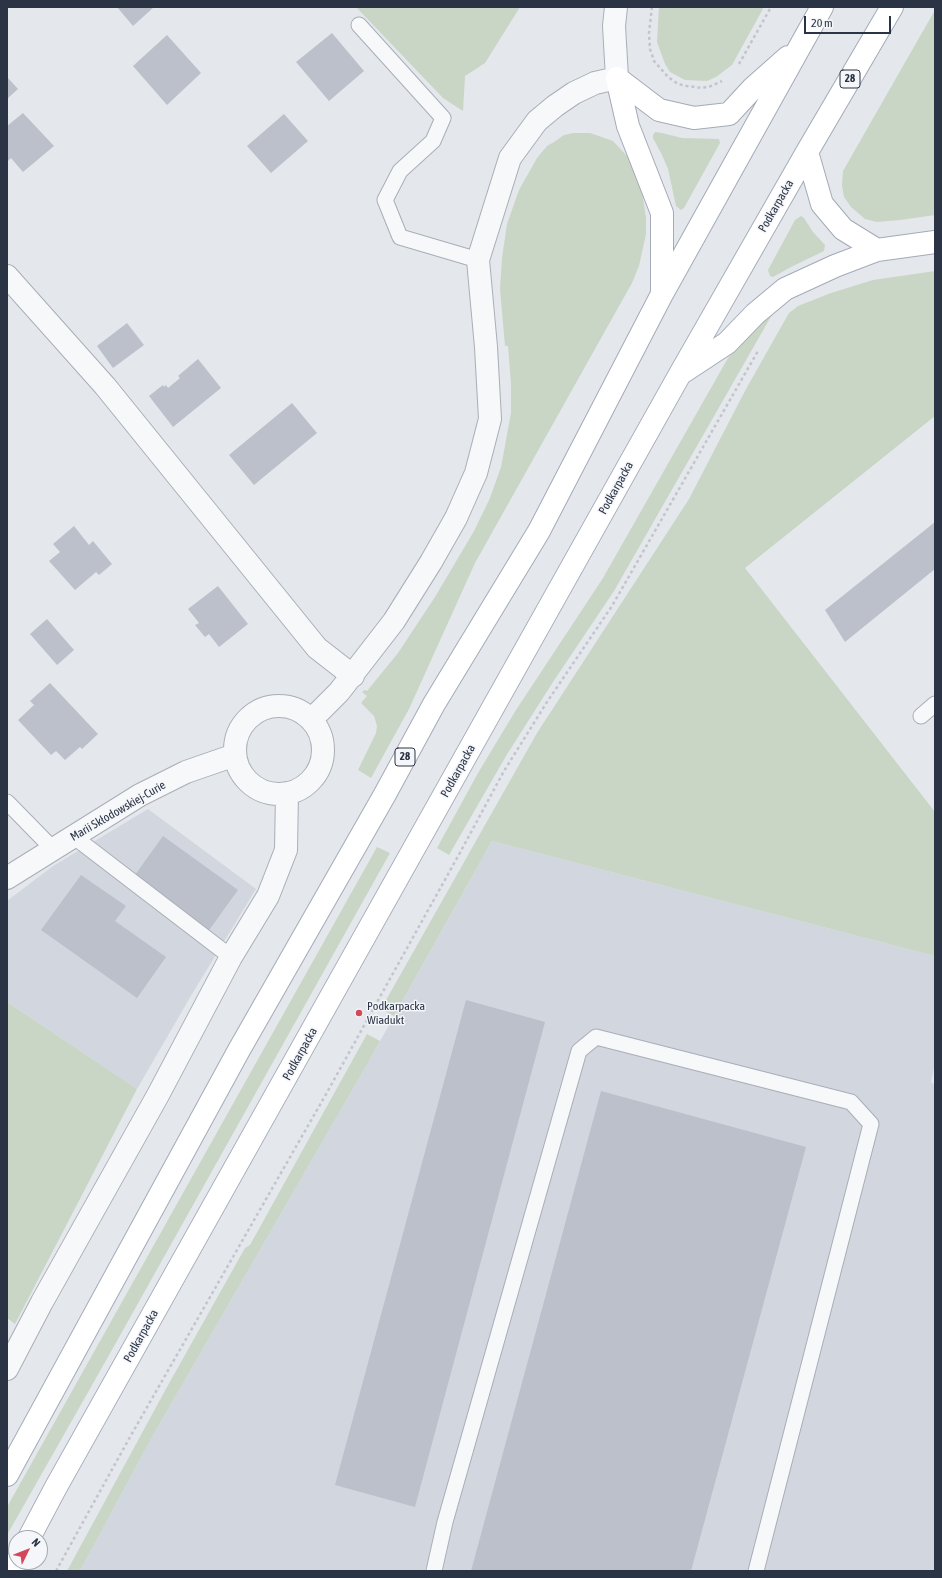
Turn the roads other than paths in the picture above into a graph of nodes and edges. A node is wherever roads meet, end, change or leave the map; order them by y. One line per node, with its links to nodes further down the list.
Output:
1 (616, 7): 6 (street)
2 (822, 7): 5 (main road, 28)
3 (892, 7): 7 (main road, Podkarpacka / 28)
4 (359, 25): 10 (lane)
5 (804, 41): 6 (main road); 12 (main road, 28)
6 (617, 78): 10 (street); 12 (main road)
7 (807, 152): 9 (main road); 13 (main road, Podkarpacka / 28)
8 (935, 242): 9 (main road)
9 (877, 250): 13 (main road)
10 (478, 260): 14 (street)
11 (7, 276): 14 (street)
12 (661, 296): 26 (main road, 28)
13 (680, 374): 27 (main road, Podkarpacka / 28)
14 (353, 676): 17 (street)
15 (935, 704): 16 (lane)
16 (920, 716)
17 (311, 720): 18 (street); 19 (street)
18 (235, 755): 19 (street); 21 (street, Marii Skłodowskiej-Curie)
19 (287, 793): 24 (street)
20 (7, 802): 22 (lane)
21 (73, 836): 22 (street, Marii Skłodowskiej-Curie); 24 (lane)
22 (53, 849): 23 (street, Marii Skłodowskiej-Curie)
23 (7, 878)
24 (231, 957): 25 (street)
25 (7, 1369)
26 (7, 1475)
27 (33, 1530)
28 (434, 1571): 29 (lane)
29 (756, 1571)

